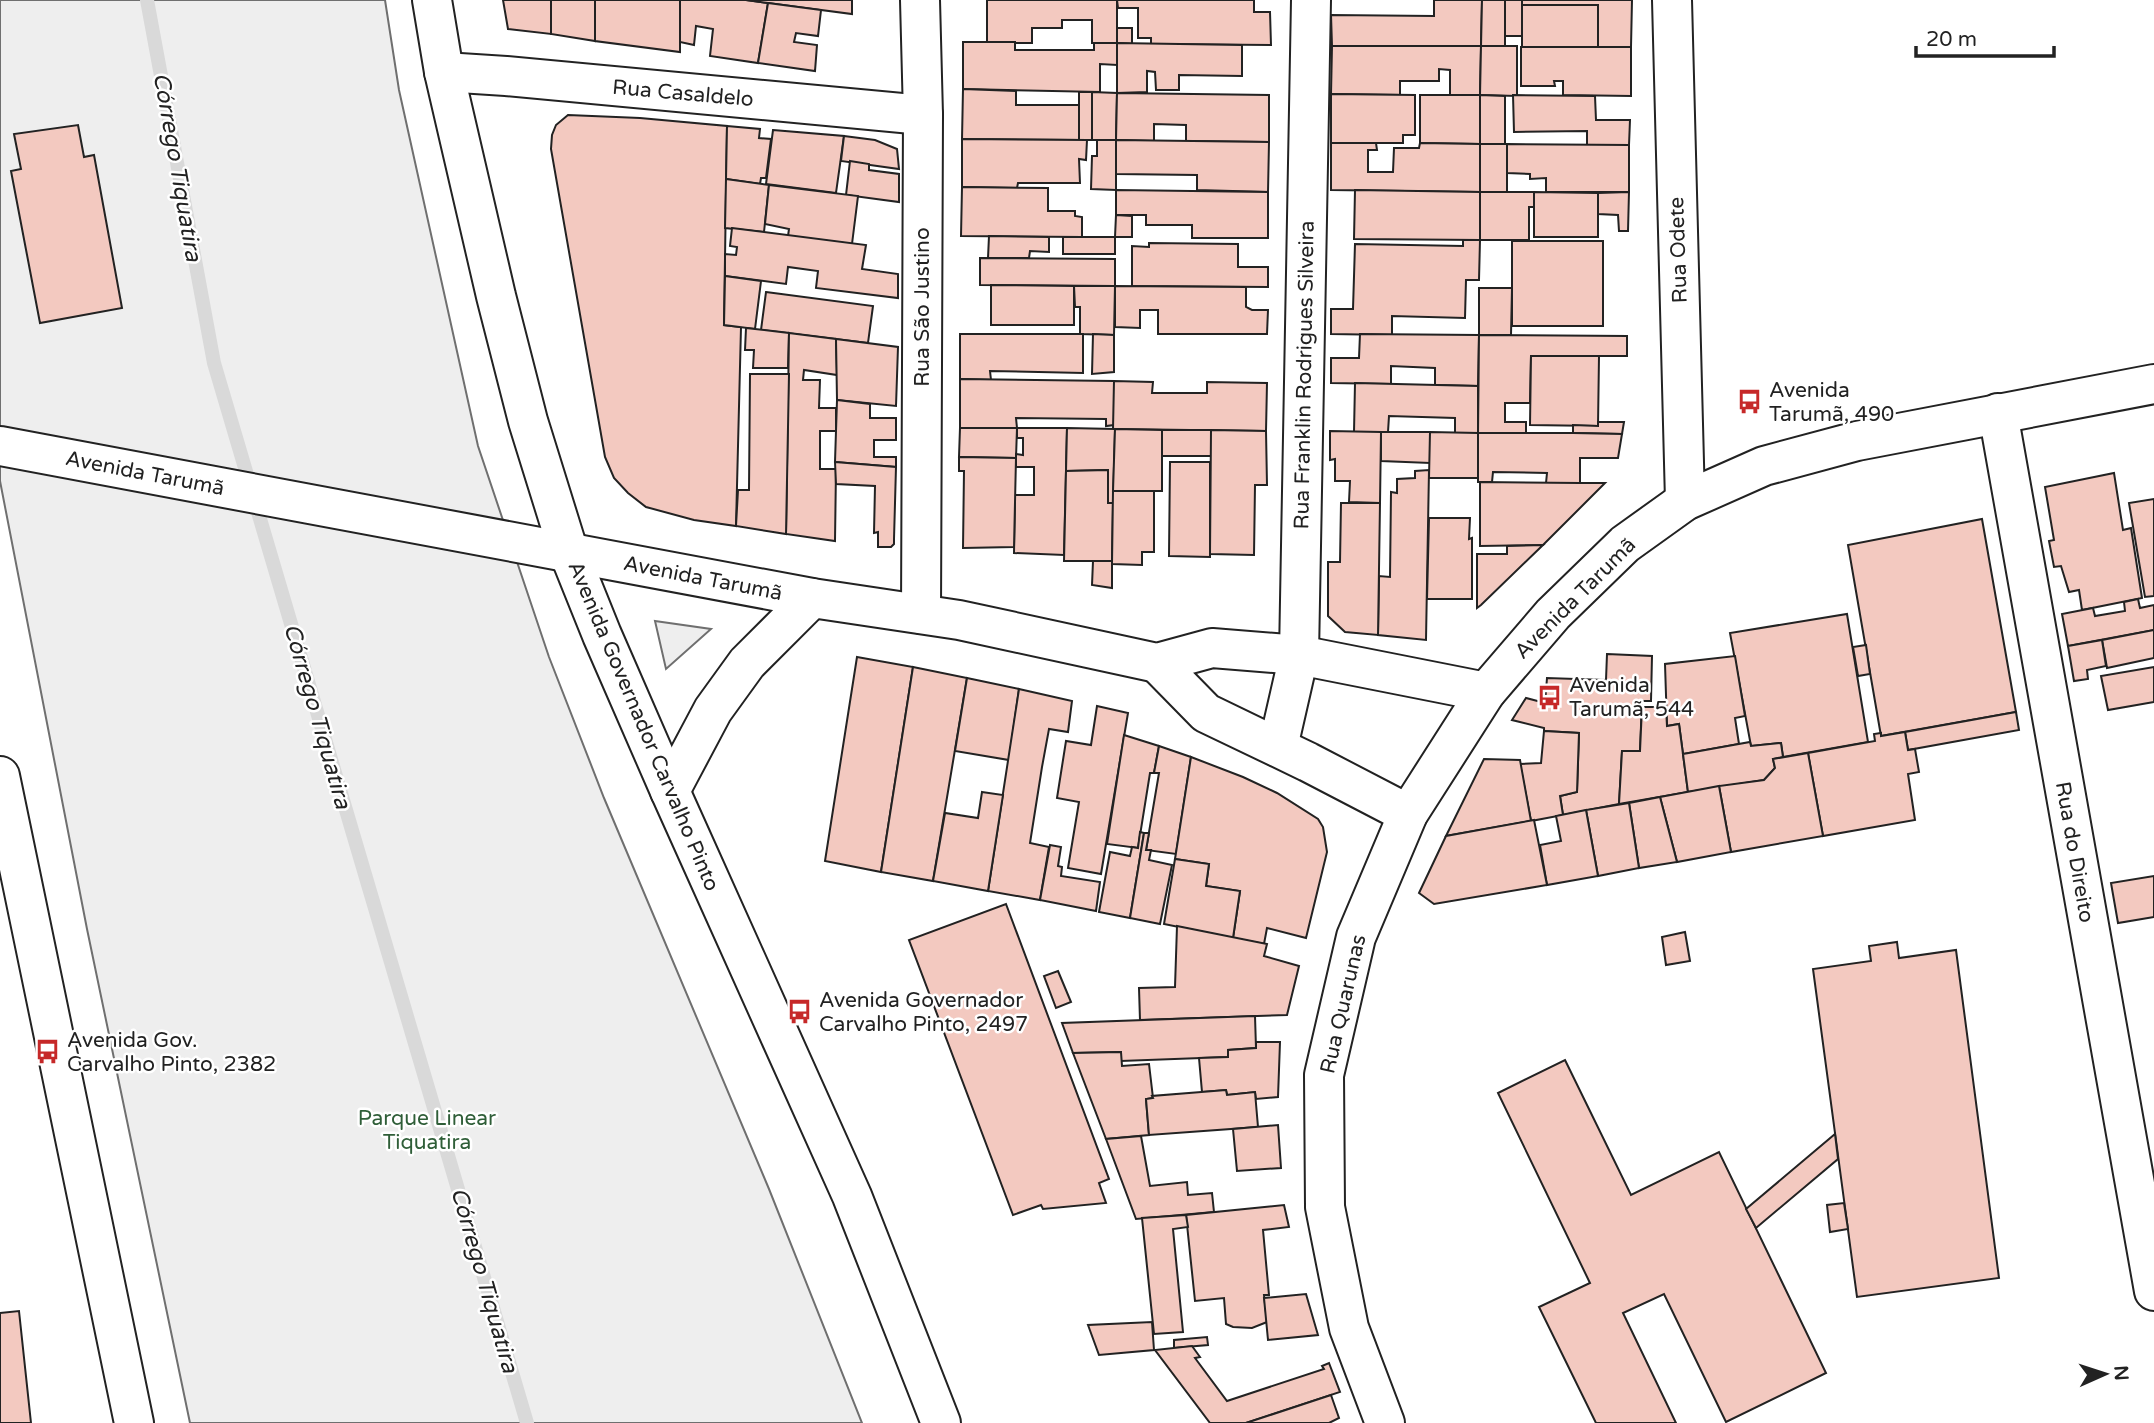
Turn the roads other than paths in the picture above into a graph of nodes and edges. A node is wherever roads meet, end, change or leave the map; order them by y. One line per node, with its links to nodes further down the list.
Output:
1 (432, 0): 5 (street, Avenida Governador Carvalho Pinto)
2 (920, 0): 6 (street, Rua São Justino)
3 (1311, 0): 14 (street, Rua Franklin Rodrigues Silveira)
4 (1672, 0): 10 (street, Rua Odete)
5 (444, 72): 6 (street, Rua Casaldelo); 11 (street, Avenida Governador Carvalho Pinto)
6 (923, 116): 13 (street, Rua São Justino)
7 (2154, 384): 8 (street, Avenida Tarumã)
8 (1998, 412): 10 (street, Avenida Tarumã); 21 (street, Rua do Direito)
9 (0, 446): 11 (street, Avenida Tarumã)
10 (1685, 501): 16 (street, Avenida Tarumã)
11 (569, 554): 12 (street, Avenida Tarumã); 19 (street, Avenida Governador Carvalho Pinto)
12 (812, 598): 13 (street, Avenida Tarumã); 19 (street)
13 (921, 614): 15 (street, Avenida Tarumã)
14 (1299, 655): 15 (street, Avenida Tarumã); 16 (street, Avenida Tarumã); 17 (street, Rua Franklin Rodrigues Silveira)
15 (1157, 663): 17 (street)
16 (1486, 692): 20 (street, Rua Quarunas)
17 (1278, 747): 20 (street)
18 (0, 776): 22 (street)
19 (670, 791): 23 (street, Avenida Governador Carvalho Pinto)
20 (1408, 814): 24 (street, Rua Quarunas)
21 (2154, 1291)
22 (134, 1423)
23 (941, 1423)
24 (1385, 1423)

